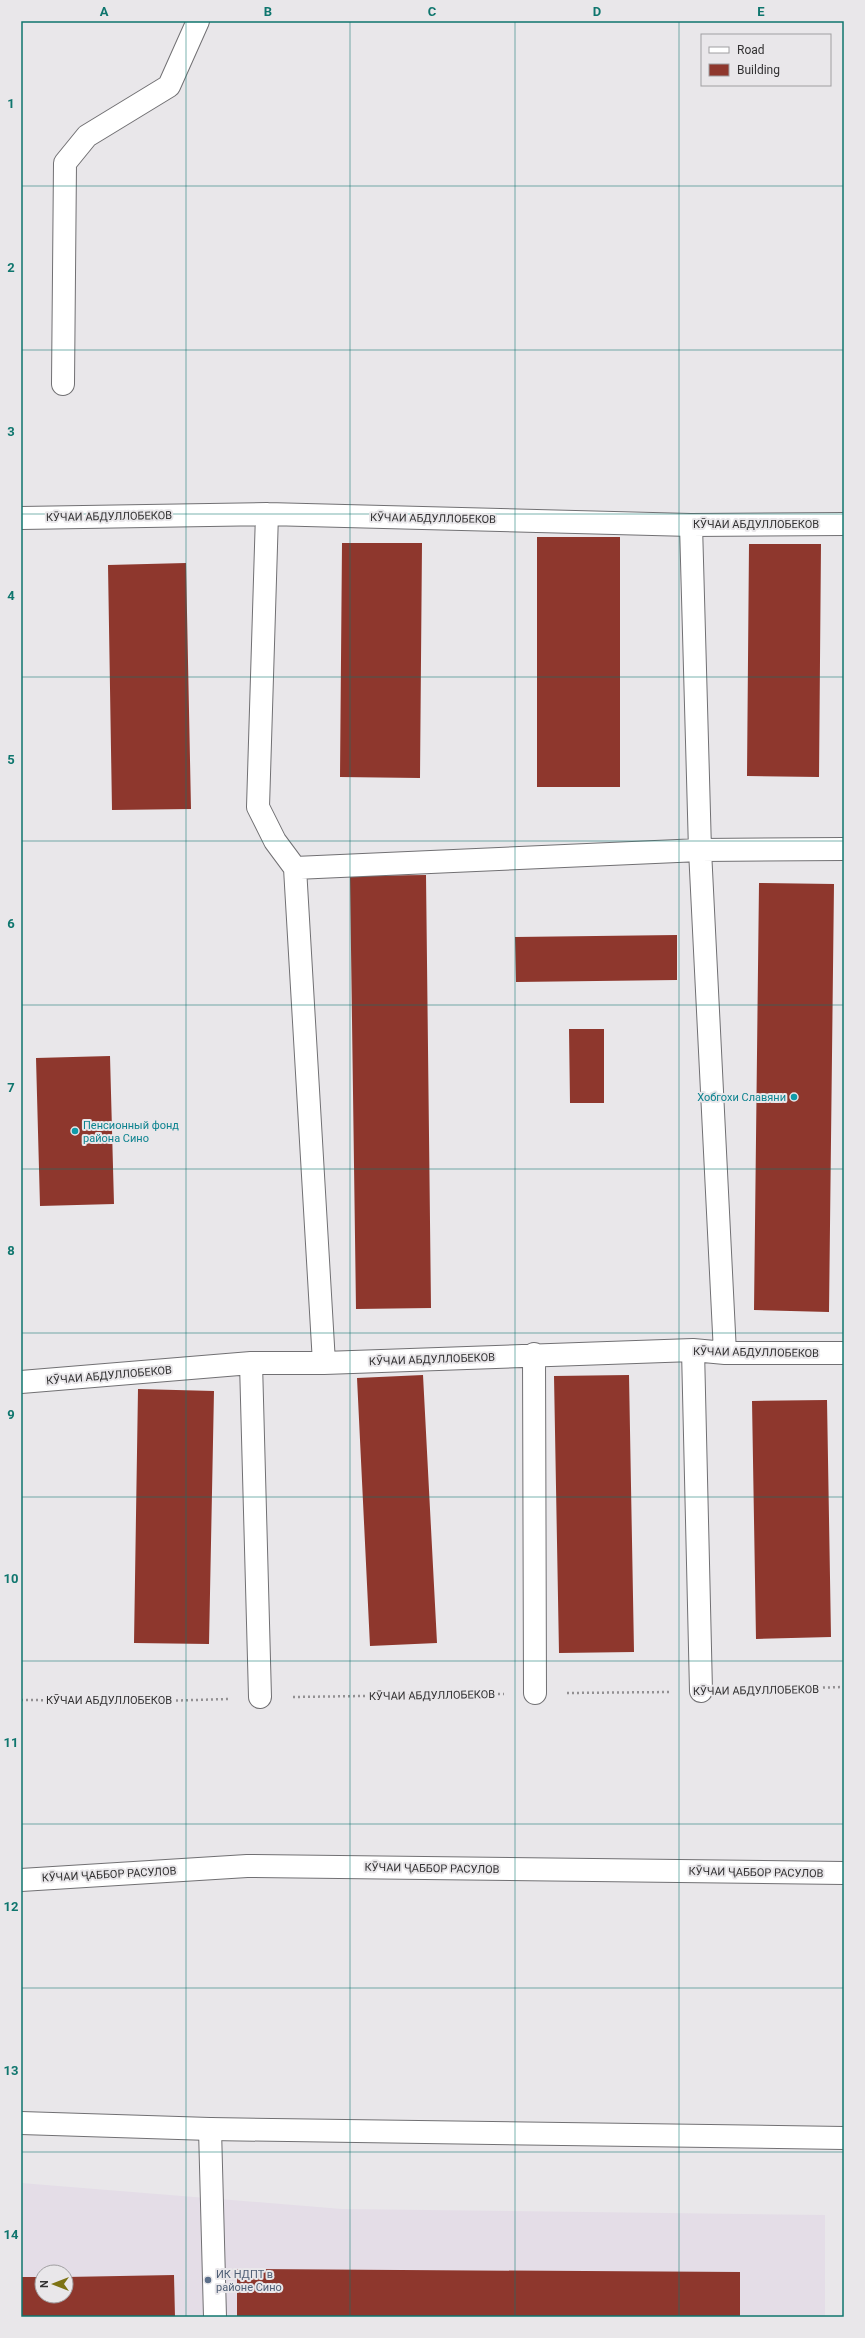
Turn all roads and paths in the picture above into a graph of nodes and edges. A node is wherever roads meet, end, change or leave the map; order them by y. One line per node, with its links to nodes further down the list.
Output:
1 (198, 21): 2 (main road)
2 (63, 384)
3 (267, 514): 4 (main road, КӮЧАИ АБДУЛЛОБЕКОВ); 6 (main road, КӮЧАИ АБДУЛЛОБЕКОВ); 9 (main road)
4 (21, 518)
5 (844, 524): 6 (main road, КӮЧАИ АБДУЛЛОБЕКОВ)
6 (691, 525): 8 (main road)
7 (844, 848): 8 (main road)
8 (700, 850): 9 (main road); 11 (main road)
9 (295, 868): 15 (main road)
10 (693, 1350): 11 (main road, КӮЧАИ АБДУЛЛОБЕКОВ); 13 (main road, КӮЧАИ АБДУЛЛОБЕКОВ); 18 (main road)
11 (724, 1353): 12 (main road, КӮЧАИ АБДУЛЛОБЕКОВ)
12 (844, 1353)
13 (534, 1354): 15 (main road, КӮЧАИ АБДУЛЛОБЕКОВ); 19 (main road)
14 (251, 1362): 15 (main road, КӮЧАИ АБДУЛЛОБЕКОВ); 16 (main road, КӮЧАИ АБДУЛЛОБЕКОВ); 20 (main road)
15 (324, 1363)
16 (21, 1382)
17 (844, 1687): 18 (path, КӮЧАИ АБДУЛЛОБЕКОВ)
18 (701, 1691): 19 (path, КӮЧАИ АБДУЛЛОБЕКОВ)
19 (536, 1693): 20 (path, КӮЧАИ АБДУЛЛОБЕКОВ)
20 (260, 1697): 21 (path, КӮЧАИ АБДУЛЛОБЕКОВ)
21 (21, 1700)
22 (844, 1873): 23 (main road, КӮЧАИ ҶАББОР РАСУЛОВ)
23 (21, 1880)
24 (21, 2123): 25 (main road)
25 (210, 2129): 26 (main road); 27 (main road)
26 (844, 2138)
27 (215, 2317)

